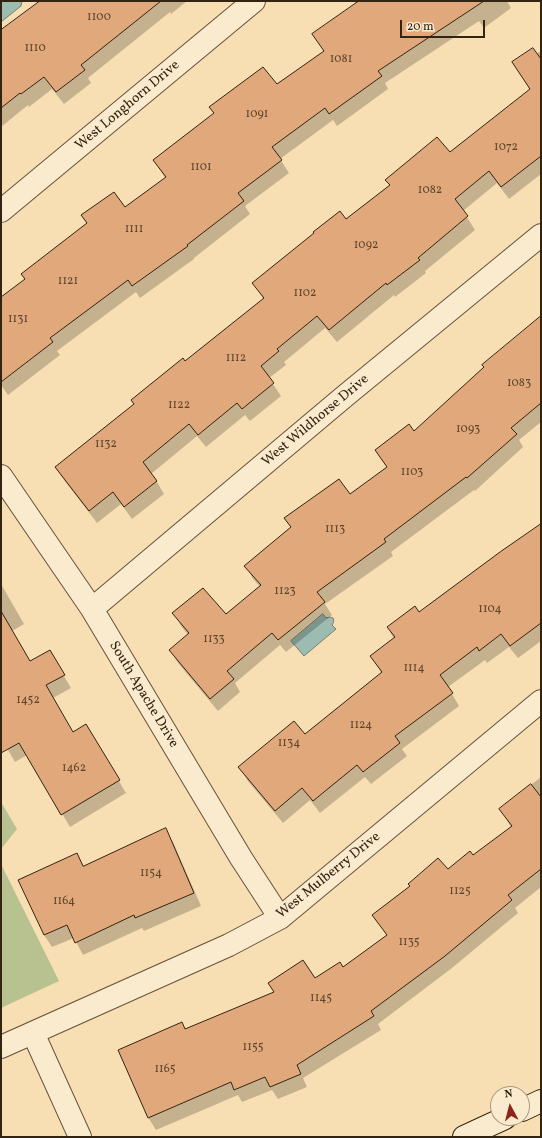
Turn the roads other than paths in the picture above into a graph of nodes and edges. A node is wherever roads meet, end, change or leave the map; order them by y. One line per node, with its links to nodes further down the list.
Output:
1 (254, 1): 2 (street, West Longhorn Drive)
2 (1, 210)
3 (541, 235): 5 (street, West Wildhorse Drive)
4 (1, 476): 5 (street, South Apache Drive)
5 (92, 609): 7 (street, South Apache Drive)
6 (541, 701): 7 (street, West Mulberry Drive)
7 (280, 918): 8 (street, West Mulberry Drive)
8 (33, 1033): 9 (street, West Mulberry Drive); 13 (street)
9 (1, 1047)
10 (541, 1101): 11 (street)
11 (530, 1106)
12 (490, 1125): 14 (street)
13 (80, 1137)
14 (464, 1137)

